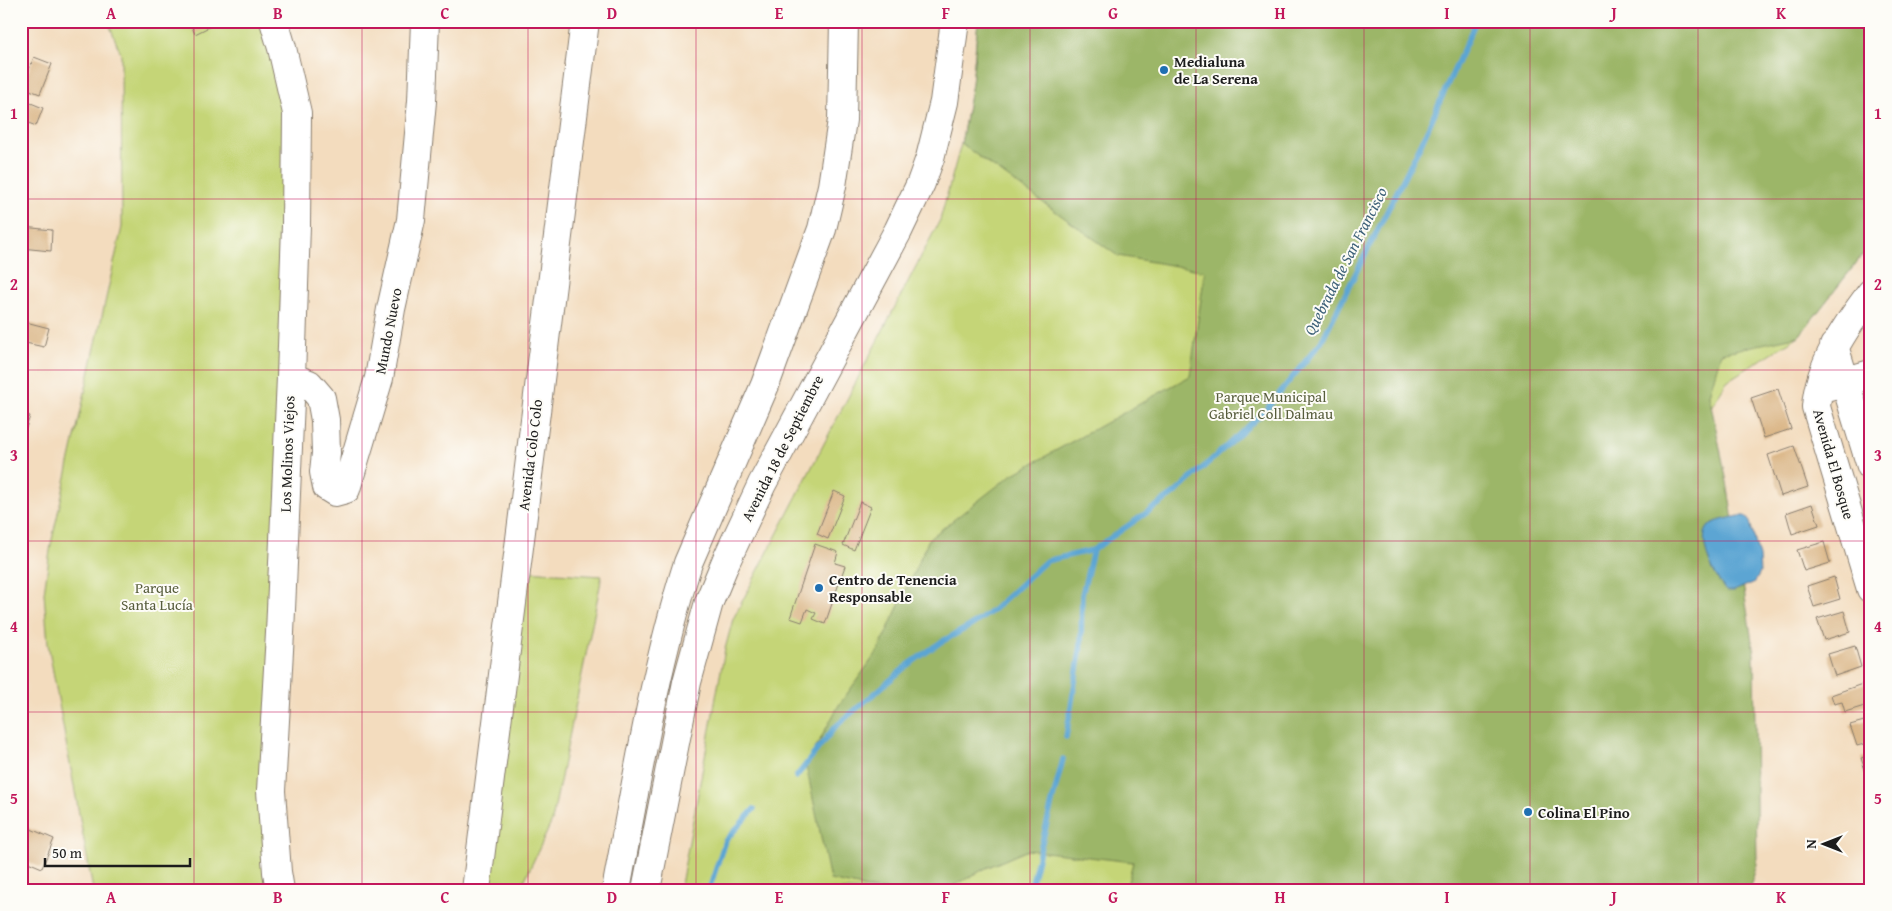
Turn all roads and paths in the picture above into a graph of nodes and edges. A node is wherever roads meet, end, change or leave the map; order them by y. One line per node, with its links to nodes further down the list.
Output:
1 (274, 21): 8 (street, Los Molinos Viejos)
2 (425, 21): 8 (street, Mundo Nuevo)
3 (585, 21): 14 (street, Avenida Colo Colo)
4 (844, 21): 15 (street)
5 (956, 21): 16 (street, Avenida 18 de Septiembre)
6 (1871, 293): 7 (street, Avenida El Bosque)
7 (1834, 346): 9 (street); 10 (street, Avenida El Bosque)
8 (291, 377): 13 (street, Los Molinos Viejos)
9 (1859, 378): 10 (street, Avenida El Bosque); 11 (street)
10 (1817, 395): 12 (street, Avenida El Bosque)
11 (1871, 466)
12 (1871, 589)
13 (280, 890)
14 (476, 890)
15 (616, 890)
16 (646, 890)

